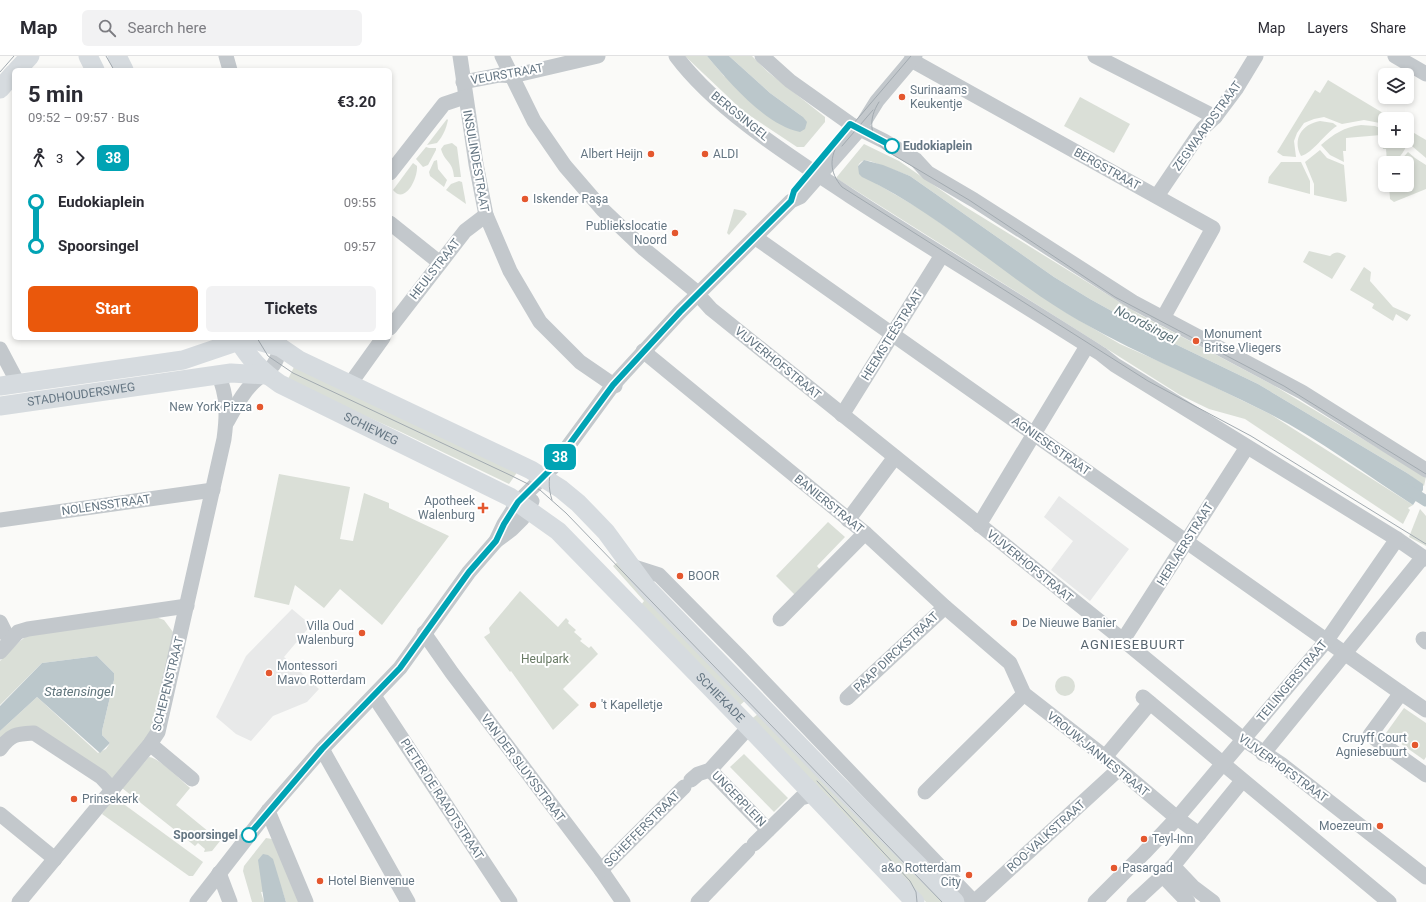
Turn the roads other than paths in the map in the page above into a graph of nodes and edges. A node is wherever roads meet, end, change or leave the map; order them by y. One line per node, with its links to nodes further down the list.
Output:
1 (30, 56): 14 (main road)
2 (88, 56): 15 (main road)
3 (117, 56): 16 (main road)
4 (226, 56): 17 (street)
5 (460, 56): 20 (street, INSULINDESTRAAT)
6 (502, 56): 19 (street, VIJVERHOFSTRAAT)
7 (598, 56): 19 (street, VEURSTRAAT)
8 (676, 56): 25 (street, BERGSINGEL)
9 (762, 56): 23 (street)
10 (1095, 56): 22 (street)
11 (1256, 56): 22 (street, ZEGWAARDSTRAAT)
12 (1395, 56): 18 (street)
13 (913, 58): 23 (street); 26 (street, BERGSTRAAT)
14 (19, 68)
15 (94, 68)
16 (123, 68)
17 (229, 68)
18 (1426, 74)
19 (512, 76): 20 (street, VEURSTRAAT); 32 (street, VIJVERHOFSTRAAT)
20 (464, 82): 21 (street, INSULINDESTRAAT)
21 (465, 97): 24 (street); 27 (street, INSULINDESTRAAT)
22 (1215, 117): 26 (street, ZEGWAARDSTRAAT)
23 (854, 127): 25 (street); 33 (street)
24 (392, 170)
25 (815, 174): 29 (street); 30 (street)
26 (1157, 196): 33 (street, BERGSTRAAT)
27 (486, 215): 31 (street, HEULSTRAAT); 48 (street, INSULINDESTRAAT)
28 (392, 225): 31 (street)
29 (756, 238): 32 (street); 35 (street, AGNIESESTRAAT)
30 (942, 255): 35 (street, HEEMSTEÊSTRAAT); 40 (street)
31 (440, 262): 34 (street, HEULSTRAAT)
32 (697, 293): 42 (street); 50 (street, VIJVERHOFSTRAAT)
33 (1163, 318): 55 (street)
34 (392, 325)
35 (892, 335): 50 (street, HEEMSTEÊSTRAAT); 52 (street, AGNIESESTRAAT)
36 (259, 340): 39 (main road, STADHOUDERSWEG)
37 (382, 340): 47 (street)
38 (232, 341): 43 (main road, STADHOUDERSWEG); 45 (main road, SCHIEWEG)
39 (276, 342): 45 (street, SCHEPENSTRAAT); 47 (main road)
40 (1088, 346): 52 (street); 53 (street)
41 (0, 348): 46 (street)
42 (643, 351): 48 (street); 60 (street, BANIERSTRAAT)
43 (161, 372): 44 (main road, STADHOUDERSWEG); 46 (main road, STADHOUDERSWEG); 49 (main road, STADHOUDERSWEG)
44 (218, 375): 45 (main road, STADHOUDERSWEG); 51 (street, SCHEPENSTRAAT)
45 (266, 375): 51 (street, SCHEPENSTRAAT); 58 (main road, SCHIEWEG)
46 (9, 384)
47 (350, 384): 56 (main road)
48 (614, 386): 56 (street)
49 (0, 406)
50 (842, 414): 54 (street, VIJVERHOFSTRAAT)
51 (227, 422): 57 (street, SCHEPENSTRAAT)
52 (1033, 434): 61 (street); 64 (street, AGNIESESTRAAT)
53 (1247, 447): 63 (street); 64 (street, HERLAERSTRAAT)
54 (895, 457): 60 (street); 61 (street, VIJVERHOFSTRAAT)
55 (1426, 470)
56 (544, 477): 58 (street); 66 (main road, SCHIEKADE)
57 (213, 490): 59 (street, NOLENSSTRAAT); 67 (street, SCHEPENSTRAAT)
58 (523, 505): 71 (street); 83 (main road, SCHIEKADE)
59 (0, 520)
60 (848, 520): 62 (street, BANIERSTRAAT)
61 (980, 524): 73 (street, VIJVERHOFSTRAAT)
62 (865, 533): 68 (street, BANIERSTRAAT); 69 (street)
63 (1397, 539): 65 (street); 74 (street, TEILINGERSTRAAT)
64 (1187, 542): 73 (street, HERLAERSTRAAT); 74 (street, AGNIESESTRAAT)
65 (1424, 558): 76 (street, TEILINGERSTRAAT)
66 (634, 567): 118 (main road, SCHIEKADE); 119 (street)
67 (187, 606): 72 (street); 85 (street, SCHEPENSTRAAT)
68 (944, 607): 77 (street, BANIERSTRAAT); 81 (street, PAAP DIRCKSTRAAT)
69 (780, 619)
70 (0, 622): 72 (street)
71 (424, 633): 80 (street); 105 (street, VAN DER SLUYSSTRAAT)
72 (9, 640): 75 (street)
73 (1124, 640): 84 (street, VIJVERHOFSTRAAT)
74 (1327, 640): 76 (street, AGNIESESTRAAT); 84 (street, TEILINGERSTRAAT)
75 (0, 652)
76 (1345, 654): 78 (street, AGNIESESTRAAT); 88 (street, TEILINGERSTRAAT)
77 (1010, 663): 79 (street, VROUW-JANNESTRAAT)
78 (1401, 693): 82 (street, AGNIESESTRAAT); 93 (street)
79 (1024, 694): 89 (street, VROUW-JANNESTRAAT); 97 (street)
80 (374, 696): 87 (street); 114 (street, PIETER DE RAADTSTRAAT)
81 (847, 698)
82 (1426, 710)
83 (749, 727): 92 (street, UNGERPLEIN); 98 (main road, SCHIEKADE)
84 (1243, 739): 88 (street, VIJVERHOFSTRAAT); 90 (street, TEILINGERSTRAAT)
85 (150, 744): 94 (street); 96 (street, SCHEPENSTRAAT)
86 (0, 749): 96 (street)
87 (322, 749): 99 (street); 113 (street)
88 (1263, 754): 108 (street, VIJVERHOFSTRAAT)
89 (1105, 757): 90 (street); 91 (street, VROUW-JANNESTRAAT)
90 (1223, 762): 95 (street); 101 (street, TEILINGERSTRAAT)
91 (1119, 769): 101 (street, VROUW-JANNESTRAAT); 119 (street, ROO-VALKSTRAAT)
92 (710, 770): 102 (street, UNGERPLEIN); 105 (street, SCHEFFERSTRAAT)
93 (1426, 775)
94 (192, 779)
95 (1242, 780): 103 (street); 124 (street)
96 (113, 790): 104 (street, SCHEPENSTRAAT)
97 (925, 792)
98 (811, 794): 102 (street, UNGERPLEIN); 117 (main road, SCHIEKADE)
99 (268, 811): 107 (street); 112 (street)
100 (0, 814): 104 (street)
101 (1177, 818): 103 (street, VROUW-JANNESTRAAT); 120 (street, TEILINGERSTRAAT)
102 (768, 830): 116 (street)
103 (1198, 834): 106 (street)
104 (55, 859): 109 (street, SCHEPENSTRAAT)
105 (601, 870): 115 (street, VAN DER SLUYSSTRAAT)
106 (1168, 871): 121 (street); 122 (street); 123 (street)
107 (219, 873): 110 (street); 111 (street)
108 (1426, 877)
109 (19, 902)
110 (197, 902)
111 (230, 902)
112 (306, 902)
113 (408, 902)
114 (510, 902)
115 (623, 902)
116 (698, 902)
117 (915, 902)
118 (955, 902)
119 (974, 902)
120 (1095, 902)
121 (1134, 902)
122 (1188, 902)
123 (1213, 902)
124 (1389, 902)

